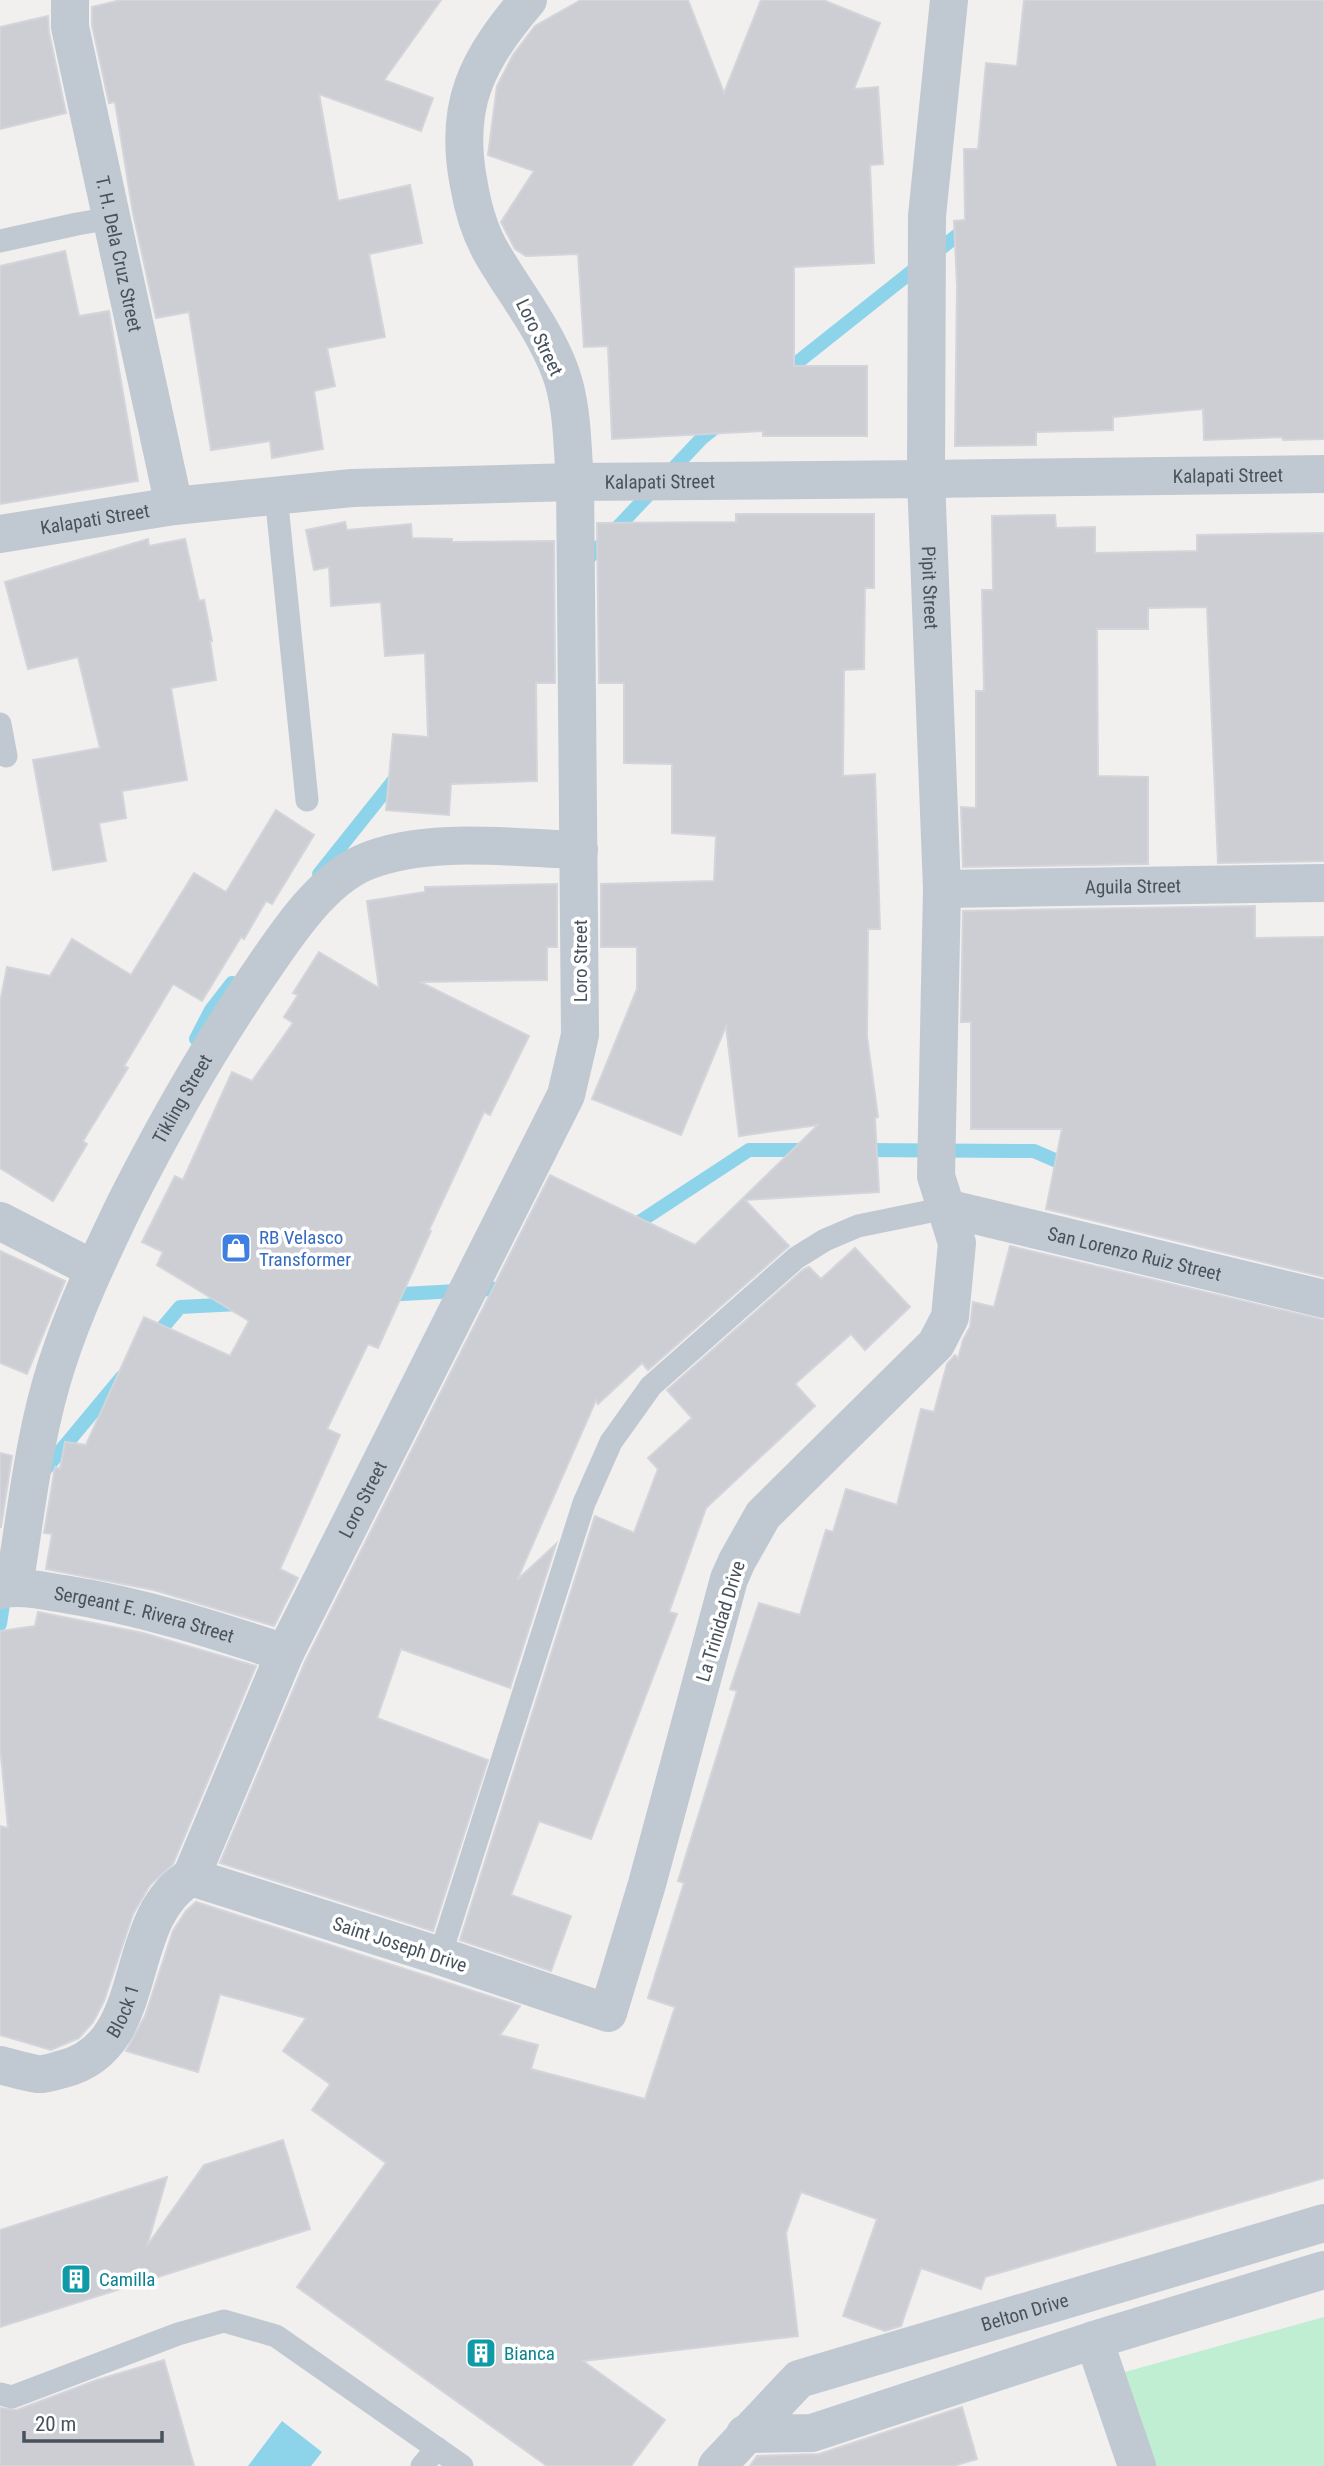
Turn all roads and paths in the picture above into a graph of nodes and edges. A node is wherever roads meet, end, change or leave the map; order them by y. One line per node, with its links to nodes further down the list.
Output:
1 (70, 0): 4 (street, T. H. Dela Cruz Street)
2 (528, 0): 8 (street, Loro Street)
3 (944, 1): 7 (street, Pipit Street)
4 (111, 219): 5 (lane); 10 (street, T. H. Dela Cruz Street)
5 (0, 241)
6 (1324, 474): 7 (street, Kalapati Street)
7 (926, 480): 8 (street, Kalapati Street); 17 (street, Pipit Street)
8 (575, 482): 9 (street, Kalapati Street); 15 (street, Loro Street)
9 (276, 495): 10 (street, Kalapati Street); 14 (lane)
10 (174, 506): 11 (street, Kalapati Street)
11 (0, 534)
12 (0, 724): 13 (lane)
13 (6, 756)
14 (307, 800)
15 (579, 850): 21 (street, Tikling Street); 24 (street, Loro Street)
16 (1324, 883): 17 (street, Aguila Street)
17 (942, 889): 18 (street, Pipit Street)
18 (941, 1192): 22 (street, San Lorenzo Ruiz Street); 26 (lane); 27 (street, La Trinidad Drive)
19 (0, 1222): 21 (street)
20 (0, 1244): 21 (street)
21 (89, 1278): 23 (street, Tikling Street)
22 (1324, 1299)
23 (7, 1588): 24 (street, Sergeant E. Rivera Street)
24 (285, 1653): 25 (street, Loro Street)
25 (191, 1877): 26 (street, Saint Joseph Drive); 28 (street, Block 1)
26 (440, 1956): 27 (street, Saint Joseph Drive)
27 (608, 2013)
28 (0, 2065)
29 (1324, 2223): 33 (street, Belton Drive)
30 (1324, 2270): 31 (street)
31 (1094, 2340): 33 (street); 38 (street)
32 (0, 2394): 34 (lane)
33 (745, 2434): 37 (street, Belton Drive)
34 (438, 2448): 35 (lane); 36 (lane)
35 (422, 2466)
36 (462, 2466)
37 (716, 2466)
38 (1136, 2466)

